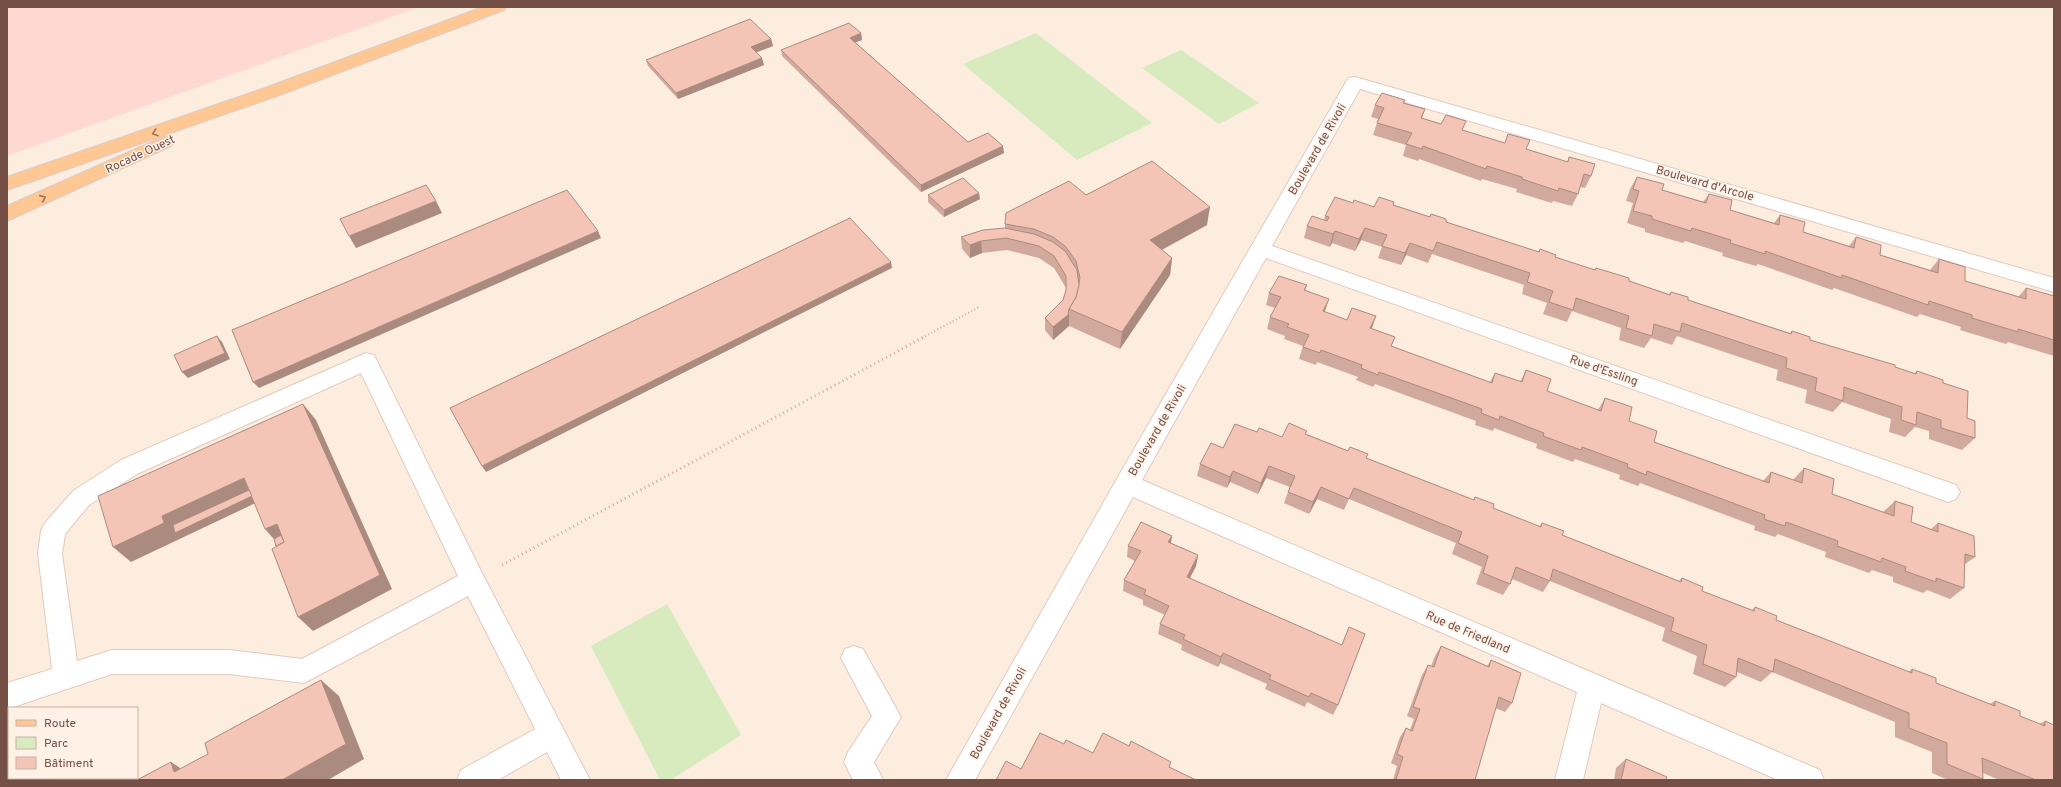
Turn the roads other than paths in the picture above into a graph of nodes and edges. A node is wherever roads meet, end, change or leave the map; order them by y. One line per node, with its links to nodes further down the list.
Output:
1 (498, 7): 3 (main road, Rocade Ouest)
2 (1356, 82): 6 (street, Boulevard de Rivoli); 7 (street, Boulevard d'Arcole)
3 (272, 92): 4 (main road, Rocade Ouest, one-way to 4); 5 (main road, Rocade Ouest, one-way to 3)
4 (7, 184)
5 (7, 214)
6 (1260, 249): 8 (street, Boulevard de Rivoli); 9 (street, Rue d'Essling)
7 (2054, 285)
8 (1126, 484): 13 (street, Rue de Friedland); 19 (street, Boulevard de Rivoli)
9 (1948, 492)
10 (473, 580): 12 (street); 12 (street); 15 (street)
11 (854, 658): 18 (street)
12 (66, 677): 14 (street)
13 (1592, 686): 20 (street); 21 (street, Rue de Friedland)
14 (7, 696)
15 (552, 734): 16 (street); 17 (street)
16 (471, 780)
17 (576, 780)
18 (869, 780)
19 (960, 780)
20 (1569, 780)
21 (1810, 780)

